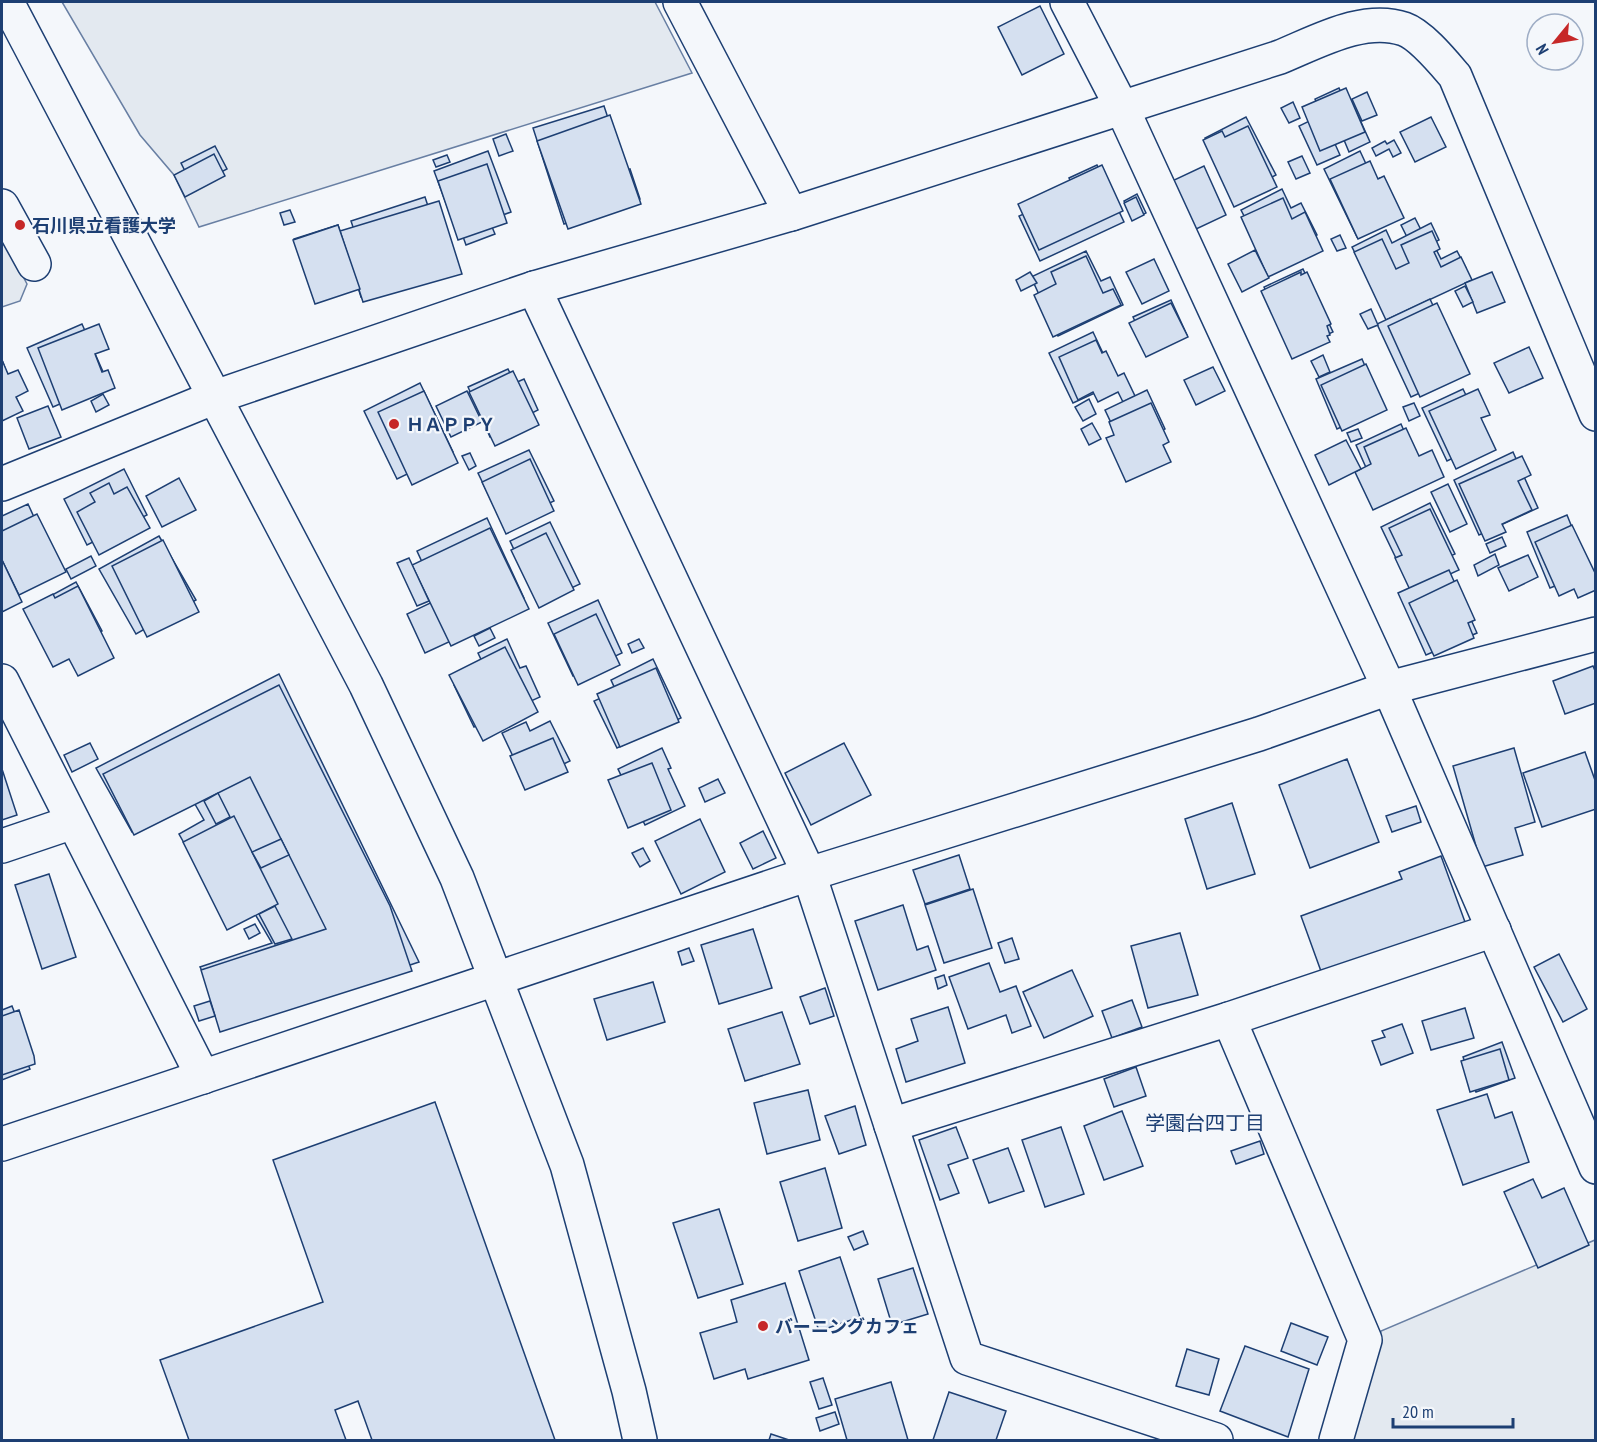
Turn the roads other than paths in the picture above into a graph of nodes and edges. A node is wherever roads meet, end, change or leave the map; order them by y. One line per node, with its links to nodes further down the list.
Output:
1 (8, 2): 9 (street)
2 (680, 2): 6 (street)
3 (1067, 2): 4 (street)
4 (1122, 108): 6 (street); 10 (street); 14 (street)
5 (2, 207): 7 (street)
6 (791, 214): 8 (street)
7 (34, 264)
8 (534, 288): 9 (street); 17 (street)
9 (215, 397): 11 (street); 19 (street)
10 (1596, 414)
11 (2, 484)
12 (1596, 634): 14 (street)
13 (2, 681): 15 (street)
14 (1389, 688): 17 (street); 18 (street)
15 (73, 822): 16 (street); 21 (street)
16 (2, 846)
17 (809, 874): 19 (street); 22 (street)
18 (1494, 930): 20 (street); 24 (street)
19 (497, 979): 21 (street); 25 (street)
20 (1229, 1019): 22 (street); 27 (street)
21 (203, 1077): 23 (street)
22 (891, 1125): 26 (street)
23 (2, 1144)
24 (1596, 1167)
25 (640, 1440)
26 (1216, 1440)
27 (1336, 1440)

